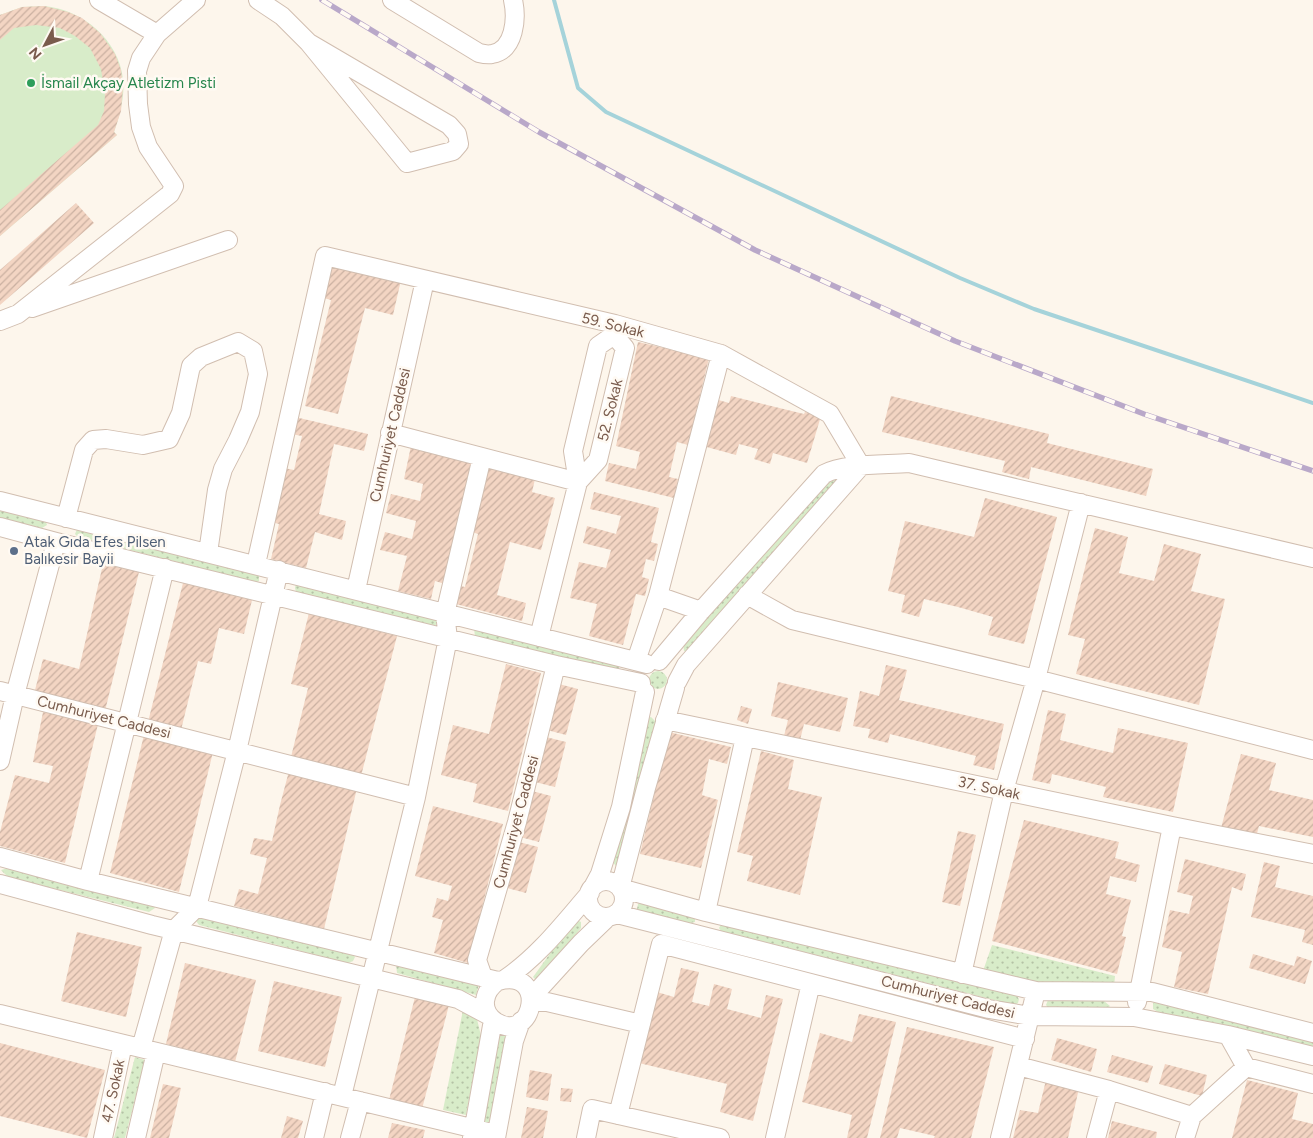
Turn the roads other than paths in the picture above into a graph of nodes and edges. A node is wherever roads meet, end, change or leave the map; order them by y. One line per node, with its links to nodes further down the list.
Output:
1 (99, 0): 6 (street)
2 (196, 0): 6 (street)
3 (258, 0): 7 (street)
4 (392, 0): 5 (street)
5 (513, 0)
6 (157, 34): 10 (street)
7 (309, 43): 7 (street)
8 (228, 240): 10 (street)
9 (425, 280): 12 (street, 59. Sokak); 14 (street, Cumhuriyet Caddesi); 25 (street, 59. Sokak)
10 (18, 314): 11 (street)
11 (0, 322)
12 (615, 329): 13 (street, 59. Sokak); 17 (street, 52. Sokak); 17 (street, 52. Sokak)
13 (721, 354): 16 (street, 59. Sokak); 31 (street)
14 (390, 433): 15 (street); 28 (street, Cumhuriyet Caddesi)
15 (482, 457): 17 (street); 33 (street)
16 (861, 466): 19 (street); 30 (street); 32 (street)
17 (578, 482): 34 (street, 52. Sokak)
18 (0, 501): 20 (street)
19 (1081, 503): 24 (street); 38 (street)
20 (66, 518): 23 (street); 23 (street)
21 (0, 527): 22 (street)
22 (56, 542): 26 (street); 41 (street)
23 (208, 552): 25 (street)
24 (1313, 558)
25 (256, 564): 27 (street)
26 (165, 568): 29 (street); 43 (street)
27 (279, 570): 28 (street); 29 (street)
28 (356, 590): 33 (street)
29 (273, 594): 35 (street); 46 (street)
30 (747, 595): 38 (street); 39 (street)
31 (658, 596): 32 (street); 36 (street)
32 (701, 611): 36 (street)
33 (445, 614): 34 (street); 35 (street)
34 (539, 637): 36 (street)
35 (448, 638): 37 (street); 49 (street)
36 (648, 662): 39 (street); 40 (street)
37 (556, 665): 40 (street); 64 (street, Cumhuriyet Caddesi)
38 (1036, 679): 45 (street); 48 (street)
39 (676, 685): 40 (street); 42 (street)
40 (643, 688): 56 (street)
41 (8, 693): 43 (street, Cumhuriyet Caddesi); 47 (street)
42 (665, 720): 44 (street, 37. Sokak); 55 (street)
43 (127, 723): 46 (street, Cumhuriyet Caddesi); 53 (street)
44 (745, 737): 48 (street, 37. Sokak); 58 (street)
45 (1313, 750)
46 (237, 751): 49 (street, Cumhuriyet Caddesi); 57 (street)
47 (0, 761)
48 (1004, 791): 50 (street, 37. Sokak); 62 (street)
49 (416, 797): 61 (street)
50 (1172, 826): 51 (street, 37. Sokak); 67 (street)
51 (1313, 854)
52 (0, 857): 53 (street)
53 (88, 881): 57 (street)
54 (0, 884): 60 (street)
55 (620, 888): 56 (street); 58 (street, Cumhuriyet Caddesi); 59 (street)
56 (591, 890): 59 (street); 64 (street)
57 (197, 907): 60 (street); 61 (street)
58 (706, 912): 62 (street, Cumhuriyet Caddesi)
59 (612, 916): 68 (street); 70 (street, Cumhuriyet Caddesi)
60 (174, 930): 63 (street); 79 (street)
61 (378, 952): 63 (street); 64 (street)
62 (962, 974): 66 (street, Cumhuriyet Caddesi)
63 (371, 977): 71 (street); 85 (street)
64 (495, 979): 68 (street); 71 (street)
65 (811, 983): 74 (street); 77 (street); 97 (street)
66 (1036, 991): 67 (street, Cumhuriyet Caddesi); 70 (street)
67 (1139, 992): 72 (street); 75 (street, Cumhuriyet Caddesi)
68 (531, 1000): 73 (street); 74 (street)
69 (0, 1014): 78 (street)
70 (1030, 1016): 72 (street, Cumhuriyet Caddesi); 77 (street)
71 (491, 1017): 73 (street); 89 (street)
72 (1134, 1017): 76 (street, Cumhuriyet Caddesi)
73 (521, 1021): 90 (street)
74 (641, 1024): 87 (street)
75 (1313, 1033)
76 (1228, 1035): 80 (street, Cumhuriyet Caddesi); 82 (street)
77 (1025, 1038): 81 (street)
78 (123, 1044): 79 (street); 91 (street, 47. Sokak)
79 (149, 1050): 85 (street); 92 (street)
80 (1313, 1056)
81 (1018, 1066): 84 (street); 98 (street)
82 (1246, 1067): 83 (street); 88 (street)
83 (1313, 1084)
84 (1108, 1090): 88 (street); 99 (street)
85 (333, 1094): 86 (street); 93 (street)
86 (360, 1101): 89 (street); 94 (street)
87 (618, 1115): 95 (street); 96 (street)
88 (1192, 1116): 100 (street)
89 (473, 1133): 90 (street)
90 (496, 1136)
91 (103, 1138)
92 (136, 1138)
93 (314, 1138)
94 (350, 1138)
95 (586, 1138)
96 (720, 1138)
97 (775, 1138)
98 (1000, 1138)
99 (1096, 1138)
100 (1185, 1138)

